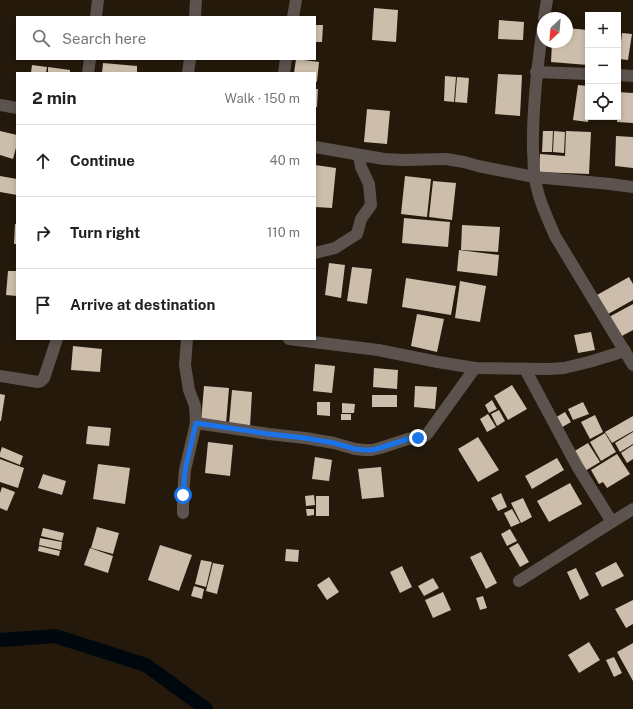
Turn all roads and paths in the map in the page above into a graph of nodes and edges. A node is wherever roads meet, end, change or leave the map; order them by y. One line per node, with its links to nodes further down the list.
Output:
1 (98, 0): 6 (street)
2 (196, 0): 7 (street)
3 (296, 0): 8 (street)
4 (547, 0): 5 (street)
5 (545, 12)
6 (96, 16)
7 (195, 16)
8 (293, 16)
9 (540, 48): 16 (street)
10 (90, 60): 13 (street)
11 (190, 60): 14 (street)
12 (286, 60): 15 (street)
13 (88, 72)
14 (188, 72)
15 (284, 72)
16 (536, 72): 17 (street); 24 (street)
17 (585, 74)
18 (621, 76): 19 (street)
19 (633, 76)
20 (0, 105): 21 (street)
21 (16, 108)
22 (316, 147): 23 (street)
23 (359, 155): 24 (street); 26 (street)
24 (534, 177): 25 (street); 30 (street)
25 (633, 187)
26 (316, 253)
27 (57, 340): 34 (street)
28 (187, 340): 35 (street)
29 (297, 340): 32 (street)
30 (625, 351): 31 (street); 33 (street)
31 (633, 365)
32 (475, 368): 33 (street); 35 (street)
33 (526, 369): 38 (street)
34 (0, 376)
35 (196, 423): 37 (street)
36 (633, 509): 38 (street)
37 (183, 513)
38 (612, 522): 39 (street)
39 (519, 581)

